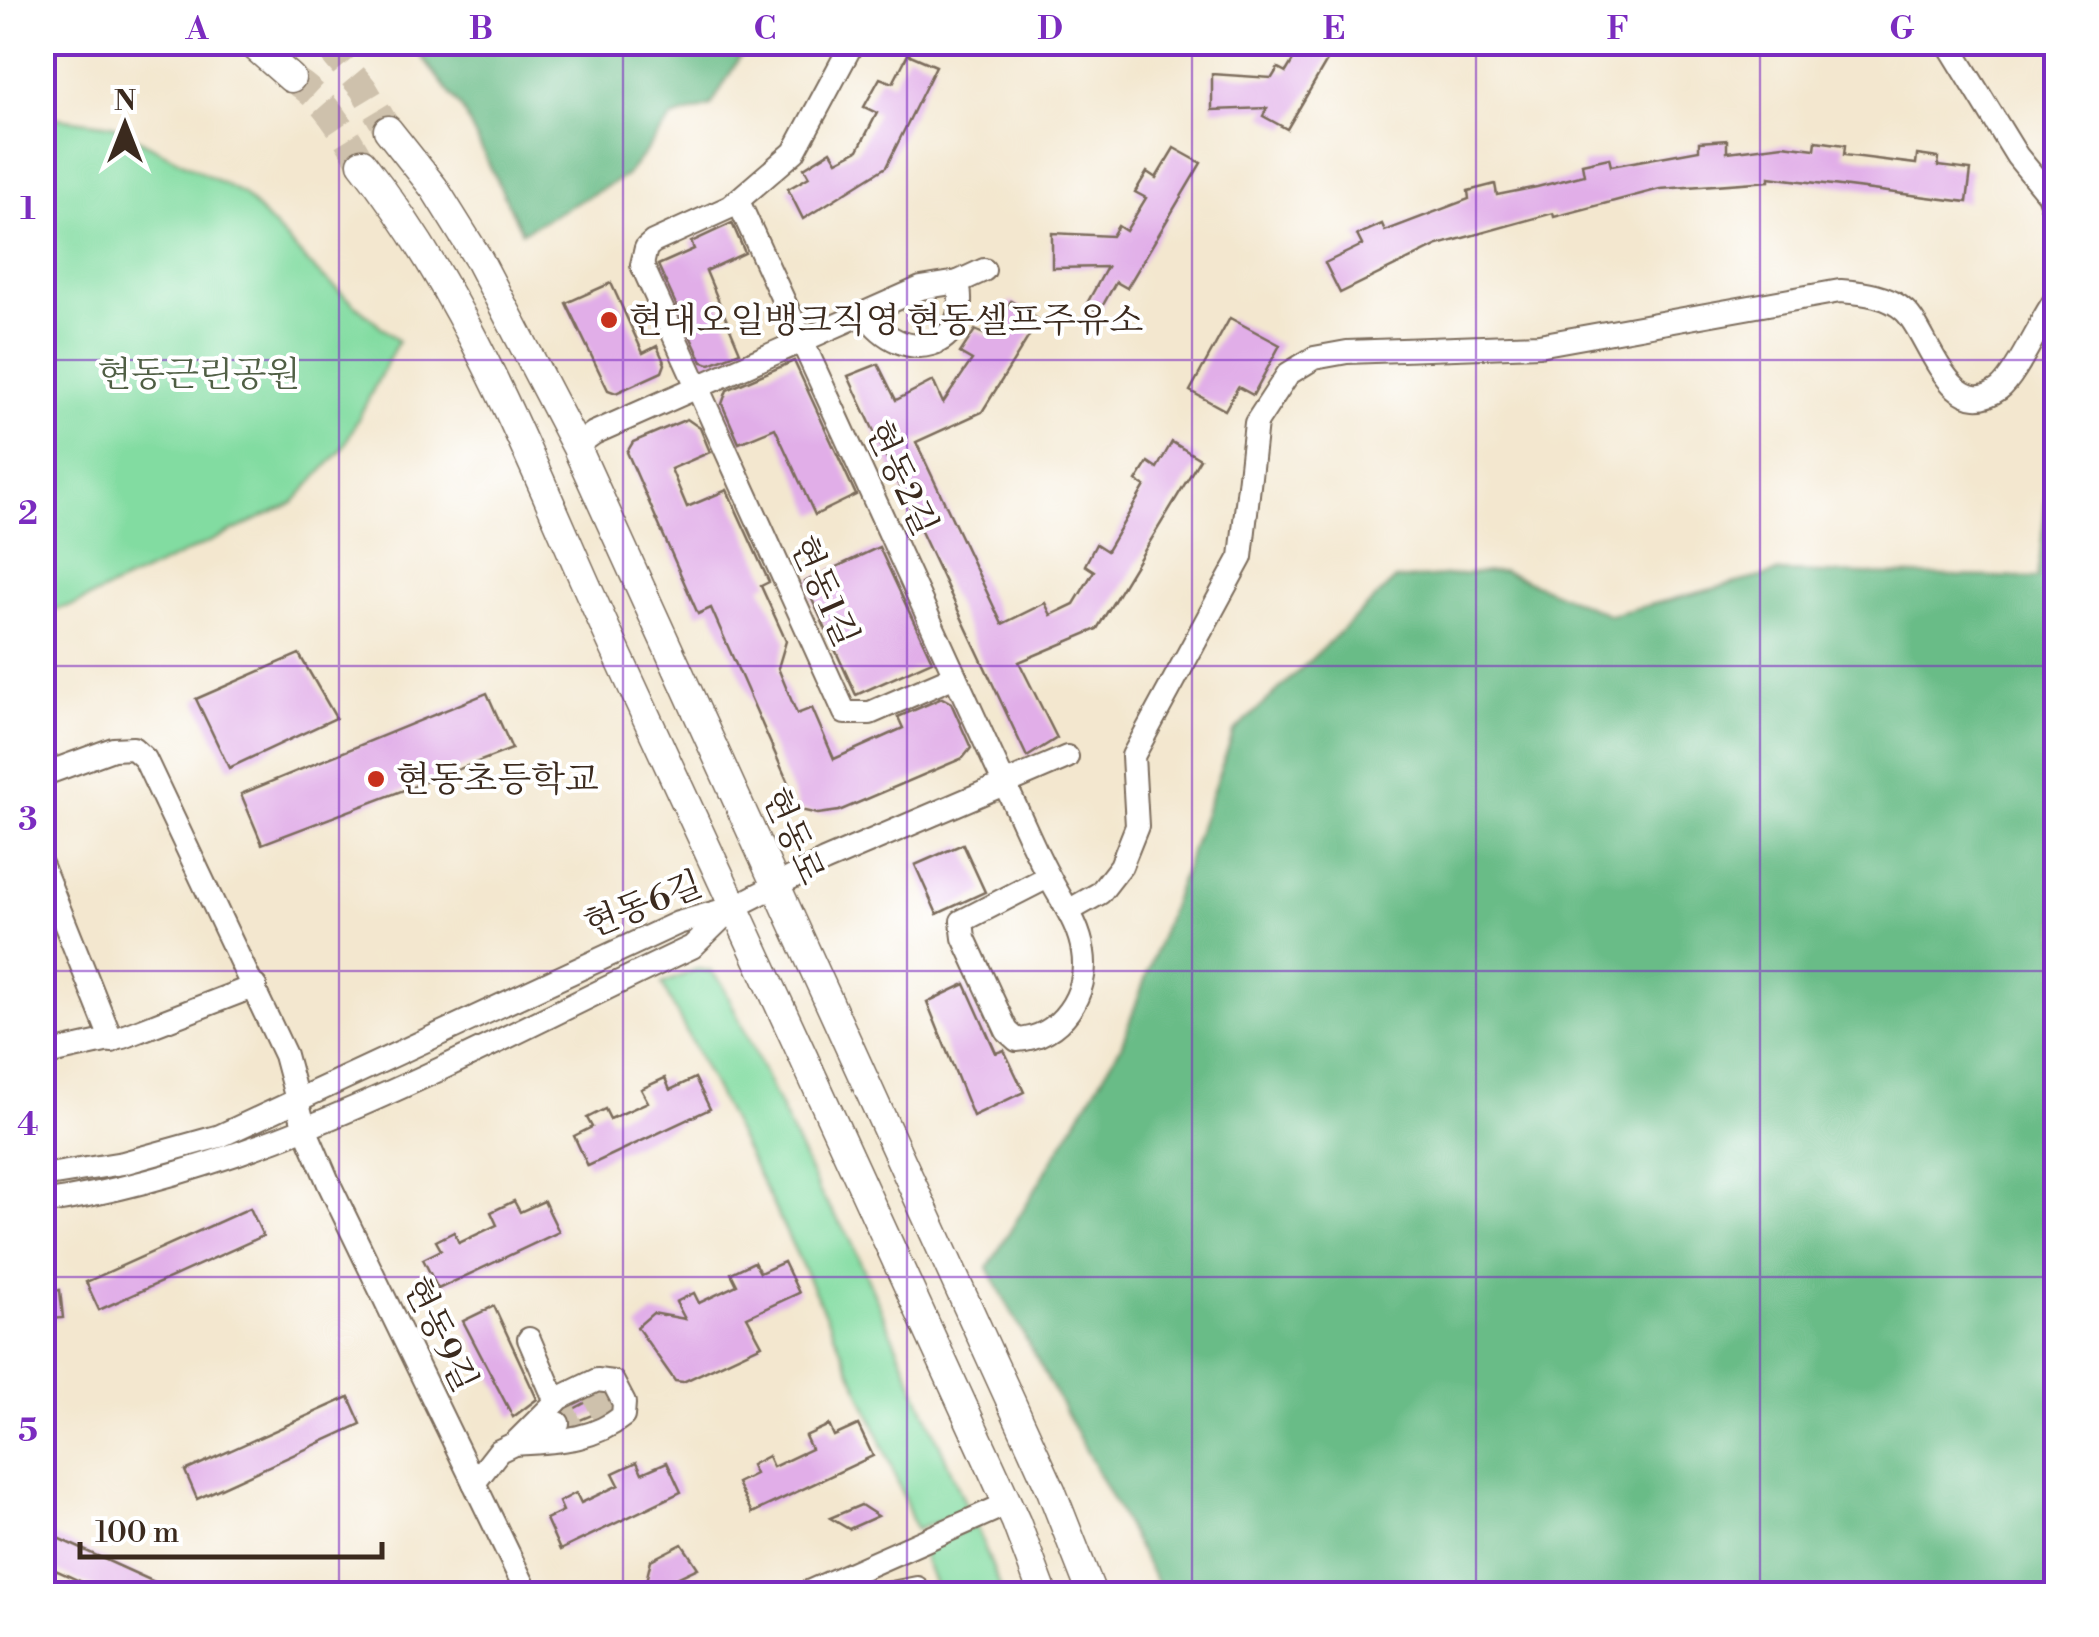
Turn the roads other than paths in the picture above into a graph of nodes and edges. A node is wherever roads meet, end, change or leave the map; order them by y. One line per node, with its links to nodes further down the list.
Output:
1 (250, 42): 4 (main road)
2 (854, 42): 7 (street)
3 (1946, 42): 8 (street)
4 (291, 78)
5 (388, 130): 15 (main road, 현동로)
6 (362, 163): 23 (main road)
7 (738, 201): 13 (street, 현동2길); 14 (street, 현동1길)
8 (2056, 216)
9 (984, 270): 10 (street)
10 (958, 282): 12 (street); 12 (street)
11 (2056, 299): 24 (street)
12 (866, 314): 13 (street)
13 (802, 344): 14 (street); 16 (street, 현동2길)
14 (696, 388): 15 (street); 16 (street, 현동1길)
15 (576, 446): 22 (main road, 현동로)
16 (955, 676): 19 (street, 현동2길)
17 (1067, 757): 19 (street)
18 (42, 775): 25 (street, 현동9길)
19 (1005, 784): 21 (street, 현동2길); 22 (street)
20 (42, 866): 26 (street)
21 (1048, 876): 24 (street, 현동2길); 24 (street, 현동2길)
22 (775, 886): 23 (street); 42 (main road, 현동로)
23 (734, 907): 28 (street, 현동6길); 29 (street, 현동6길); 36 (main road)
24 (1070, 910)
25 (254, 986): 26 (street); 28 (street, 현동9길)
26 (112, 1040): 27 (street)
27 (42, 1055)
28 (298, 1101): 29 (street, 현동9길); 30 (street, 현동6길)
29 (304, 1126): 31 (street, 현동6길); 35 (street, 현동9길)
30 (42, 1176)
31 (42, 1203)
32 (529, 1339): 33 (street)
33 (557, 1412): 34 (street); 34 (street)
34 (514, 1444): 35 (street)
35 (474, 1484): 37 (street, 현동9길)
36 (1008, 1504): 38 (street); 41 (main road)
37 (528, 1594)
38 (804, 1594)
39 (887, 1594): 40 (street)
40 (923, 1594)
41 (1043, 1594)
42 (1092, 1594)

